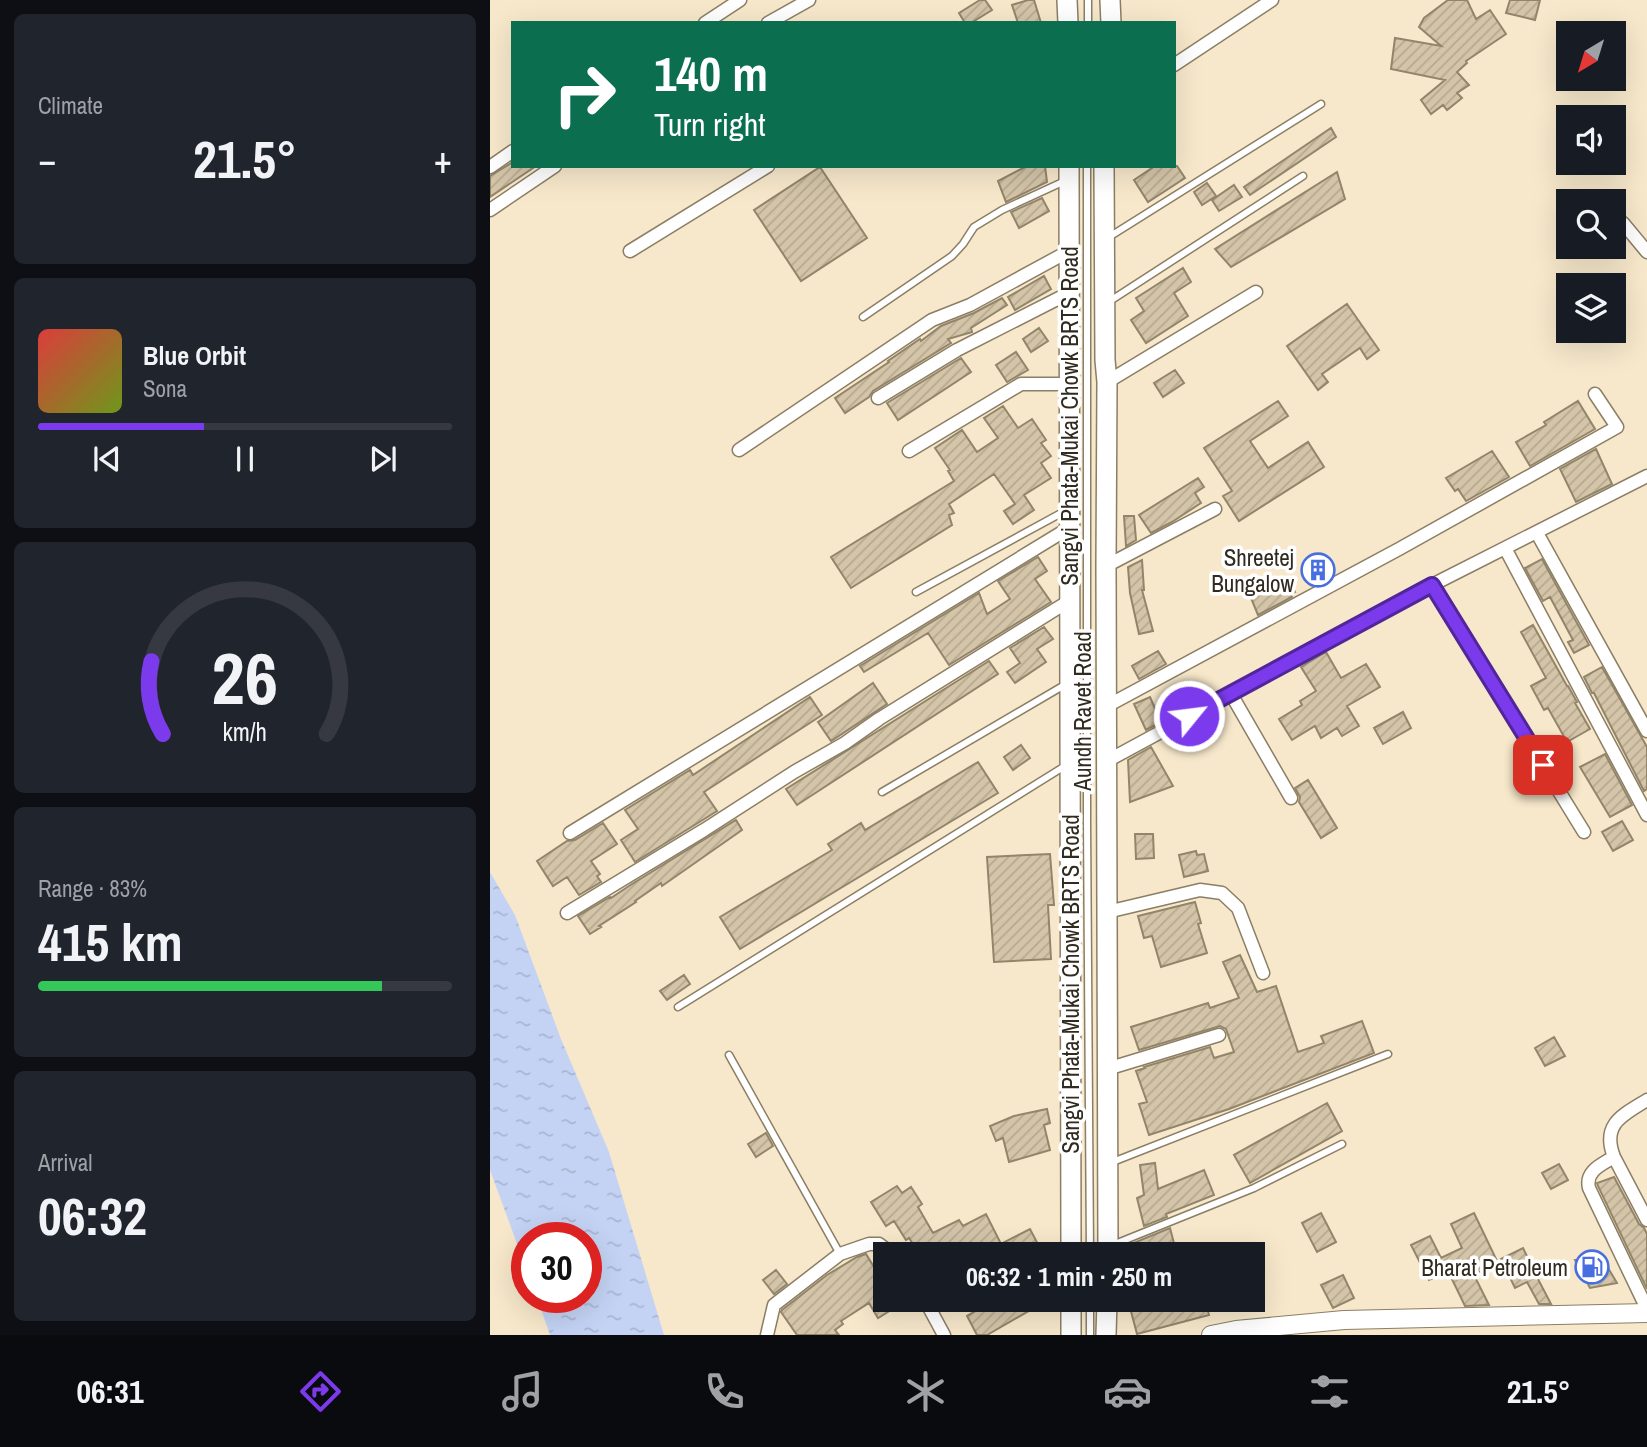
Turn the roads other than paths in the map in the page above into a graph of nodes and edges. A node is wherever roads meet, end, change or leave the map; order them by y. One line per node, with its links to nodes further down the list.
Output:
1 (740, 0): 7 (street)
2 (809, 0): 8 (street)
3 (1067, 0): 9 (main road)
4 (1088, 0): 10 (lane)
5 (1110, 0): 11 (main road)
6 (1272, 0): 12 (street)
7 (708, 21)
8 (772, 21)
9 (1068, 21)
10 (1088, 21)
11 (1111, 21)
12 (1176, 64)
13 (1321, 104): 24 (lane)
14 (511, 152): 15 (street)
15 (490, 167)
16 (552, 168): 22 (street)
17 (765, 168): 25 (street)
18 (1087, 168): 72 (lane, Sangvi Phata-Mukai Chowk BRTS Road)
19 (1104, 168): 24 (main road, Aundh Ravet Road)
20 (1069, 173): 26 (main road, Aundh Ravet Road); 31 (lane)
21 (1303, 176): 30 (lane)
22 (490, 209)
23 (1626, 227): 27 (street)
24 (1105, 240): 30 (main road, Aundh Ravet Road)
25 (630, 251)
26 (1069, 251): 29 (main road, Aundh Ravet Road); 36 (street)
27 (1647, 252)
28 (1256, 292): 32 (street)
29 (1069, 293): 33 (main road, Aundh Ravet Road); 35 (street)
30 (1105, 303): 32 (main road, Aundh Ravet Road)
31 (863, 317)
32 (1107, 382): 43 (main road, Aundh Ravet Road)
33 (1069, 384): 37 (street); 40 (main road, Aundh Ravet Road)
34 (1595, 394): 49 (street)
35 (878, 398)
36 (739, 450)
37 (909, 451)
38 (1647, 476): 41 (street)
39 (1215, 509): 43 (street)
40 (1069, 518): 45 (lane); 46 (main road, Aundh Ravet Road); 57 (street)
41 (1537, 533): 42 (street); 50 (street)
42 (1505, 548): 44 (street); 55 (street)
43 (1106, 566): 49 (main road, Aundh Ravet Road)
44 (1432, 585): 48 (street); 56 (street)
45 (916, 592)
46 (1069, 601): 47 (main road, Aundh Ravet Road); 59 (street)
47 (1070, 682): 52 (main road, Aundh Ravet Road); 53 (lane)
48 (1231, 694): 51 (street); 54 (street)
49 (1107, 706): 51 (main road, Aundh Ravet Road)
50 (1647, 731)
51 (1107, 761): 58 (main road, Aundh Ravet Road)
52 (1070, 764): 61 (lane); 71 (main road, Aundh Ravet Road)
53 (882, 792)
54 (1291, 797)
55 (1647, 815)
56 (1584, 832)
57 (570, 834)
58 (1107, 912): 60 (street); 65 (main road, Aundh Ravet Road)
59 (567, 913)
60 (1263, 973)
61 (678, 1007)
62 (1219, 1035): 65 (street)
63 (1388, 1054): 69 (lane)
64 (729, 1055): 76 (lane)
65 (1107, 1069): 69 (main road, Aundh Ravet Road)
66 (1647, 1100): 68 (street)
67 (1342, 1144): 74 (lane)
68 (1614, 1157): 70 (street); 77 (street)
69 (1107, 1164): 73 (main road, Aundh Ravet Road)
70 (1647, 1220)
71 (1071, 1242)
72 (1090, 1242)
73 (1109, 1242)
74 (1128, 1242)
75 (873, 1244): 76 (street)
76 (840, 1254): 83 (street)
77 (1647, 1311): 82 (street)
78 (932, 1312): 84 (street)
79 (1071, 1312): 85 (main road)
80 (1090, 1312): 86 (lane)
81 (1107, 1312): 87 (main road)
82 (1236, 1332): 88 (street)
83 (767, 1335)
84 (944, 1335)
85 (1071, 1335)
86 (1090, 1335)
87 (1106, 1335)
88 (1211, 1335)

